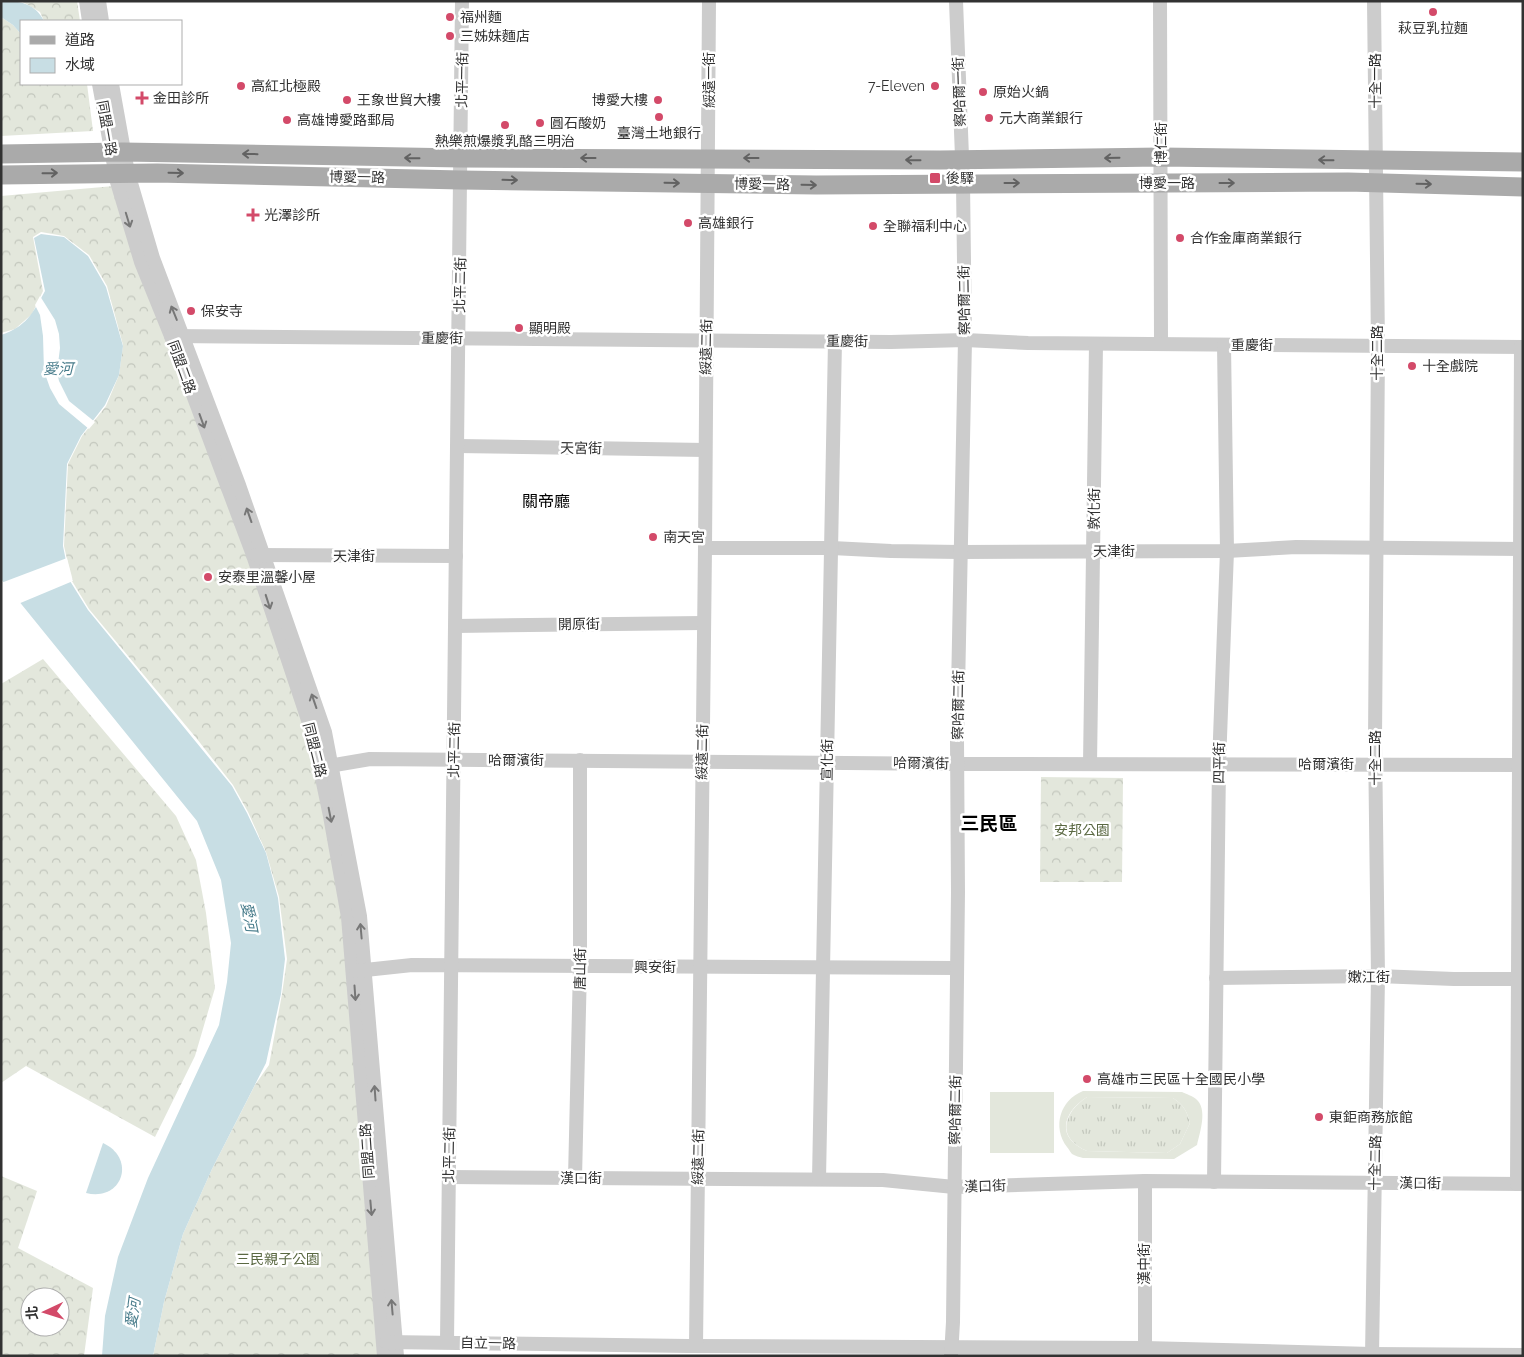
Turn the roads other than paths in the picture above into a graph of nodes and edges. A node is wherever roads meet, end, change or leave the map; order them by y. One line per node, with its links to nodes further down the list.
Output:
1 (86, 1): 8 (street)
2 (99, 1): 9 (street)
3 (462, 1): 15 (street, 北平一街)
4 (709, 1): 16 (street, 綏遠一街)
5 (956, 1): 17 (street, 察哈爾一街)
6 (1160, 1): 14 (street, 博仁街)
7 (1374, 1): 18 (street, 十全一路)
8 (89, 20)
9 (102, 20)
10 (99, 85): 12 (street, 同盟一路)
11 (112, 85): 12 (street, 同盟一路)
12 (117, 152): 13 (main road, 博愛一路); 15 (main road, 博愛一路, one-way to 12); 20 (street, 同盟一路)
13 (1, 154)
14 (1161, 157): 17 (main road, 博愛一路, one-way to 17); 18 (main road, 博愛一路, one-way to 14); 25 (street, 博仁街)
15 (461, 158): 16 (main road, 博愛一路, one-way to 15); 22 (street, 北平二街)
16 (708, 158): 17 (main road, 博愛一路, one-way to 16); 23 (street, 綏遠二街)
17 (962, 160): 24 (street, 察哈爾一街)
18 (1375, 161): 19 (main road, 博愛一路); 26 (street, 十全二路)
19 (1523, 162)
20 (121, 173): 21 (main road, 博愛一路, one-way to 20); 22 (main road, 博愛一路, one-way to 22); 28 (street, 同盟二路)
21 (1, 174)
22 (461, 180): 23 (main road, 博愛一路, one-way to 23); 29 (street, 北平二街)
23 (708, 183): 24 (main road, 博愛一路, one-way to 24); 30 (street, 綏遠二街)
24 (963, 183): 25 (main road, 博愛一路, one-way to 25); 31 (street, 察哈爾二街)
25 (1161, 183): 26 (main road, 博愛一路, one-way to 26); 34 (street, 博仁街)
26 (1375, 183): 27 (main road, 博愛一路, one-way to 27); 36 (street, 十全二路)
27 (1523, 187)
28 (177, 336): 29 (street, 重慶街); 47 (street, 同盟二路)
29 (459, 338): 30 (street, 重慶街); 38 (street, 北平二街)
30 (706, 340): 32 (street, 重慶街); 39 (street, 綏遠二街)
31 (965, 340): 32 (street, 重慶街); 33 (street, 重慶街); 46 (street, 察哈爾二街)
32 (835, 341): 41 (street, 宣化街)
33 (1096, 344): 34 (street, 重慶街); 44 (street, 敦化街)
34 (1161, 344): 35 (street, 重慶街)
35 (1224, 345): 36 (street, 重慶街); 45 (street, 四平街)
36 (1378, 346): 37 (street, 重慶街); 42 (street, 十全二路)
37 (1522, 347): 43 (street)
38 (458, 446): 39 (street, 天宮街); 48 (street, 北平二街)
39 (705, 450): 40 (street, 綏遠二街)
40 (705, 548): 41 (street, 天津街); 49 (street, 綏遠二街)
41 (832, 548): 46 (street, 天津街); 54 (street, 宣化街)
42 (1376, 548): 43 (street, 天津街); 45 (street, 天津街); 58 (street, 十全二路)
43 (1522, 549): 59 (street)
44 (1094, 551): 45 (street, 天津街); 46 (street, 天津街); 56 (street, 敦化街)
45 (1227, 551): 57 (street, 四平街)
46 (960, 552): 55 (street, 察哈爾二街)
47 (258, 555): 48 (street, 天津街); 60 (street, 同盟二路)
48 (456, 556): 50 (street, 北平二街)
49 (703, 623): 50 (street, 開原街); 53 (street, 綏遠二街)
50 (455, 626): 51 (street, 北平二街)
51 (454, 759): 52 (street, 哈爾濱街); 60 (street, 哈爾濱街); 61 (street, 北平二街)
52 (580, 760): 53 (street, 哈爾濱街); 62 (street, 唐山街)
53 (702, 761): 54 (street, 哈爾濱街); 63 (street, 綏遠二街)
54 (827, 762): 55 (street, 哈爾濱街); 64 (street, 宣化街)
55 (958, 764): 56 (street, 哈爾濱街); 65 (street, 察哈爾二街)
56 (1090, 764): 57 (street, 哈爾濱街)
57 (1219, 764): 58 (street, 哈爾濱街); 68 (street, 四平街)
58 (1375, 764): 59 (street, 哈爾濱街); 67 (street, 十全二路)
59 (1521, 765): 69 (street)
60 (326, 766): 66 (street, 同盟二路)
61 (451, 966): 62 (street, 興安街); 66 (street, 興安街); 70 (street, 北平二街)
62 (580, 967): 63 (street, 興安街); 71 (street, 唐山街)
63 (700, 967): 64 (street, 興安街); 72 (street, 綏遠二街)
64 (824, 968): 65 (street, 興安街); 73 (street, 宣化街)
65 (957, 968): 78 (street, 察哈爾二街)
66 (359, 971): 82 (street, 同盟二路)
67 (1378, 976): 68 (street, 嫩江街); 69 (street, 嫩江街); 76 (street, 十全二路)
68 (1216, 978): 75 (street, 四平街)
69 (1520, 979): 77 (street)
70 (448, 1177): 71 (street, 漢口街); 79 (street, 北平二街)
71 (575, 1178): 72 (street, 漢口街)
72 (698, 1179): 73 (street, 漢口街); 80 (street, 綏遠二街)
73 (819, 1180): 78 (street, 漢口街)
74 (1145, 1181): 75 (street, 漢口街); 78 (street, 漢口街); 81 (street, 漢中街)
75 (1214, 1182): 76 (street, 漢口街)
76 (1374, 1182): 77 (street, 漢口街); 84 (street, 十全二路)
77 (1520, 1184)
78 (954, 1187): 83 (street, 察哈爾二街)
79 (447, 1342): 80 (street, 自立一路); 82 (street, 自立一路)
80 (696, 1346): 83 (street, 自立一路)
81 (1145, 1348): 83 (street, 自立一路); 84 (street, 自立一路)
82 (390, 1349)
83 (951, 1351)
84 (1372, 1355): 85 (street, 自立一路)
85 (1523, 1355)

